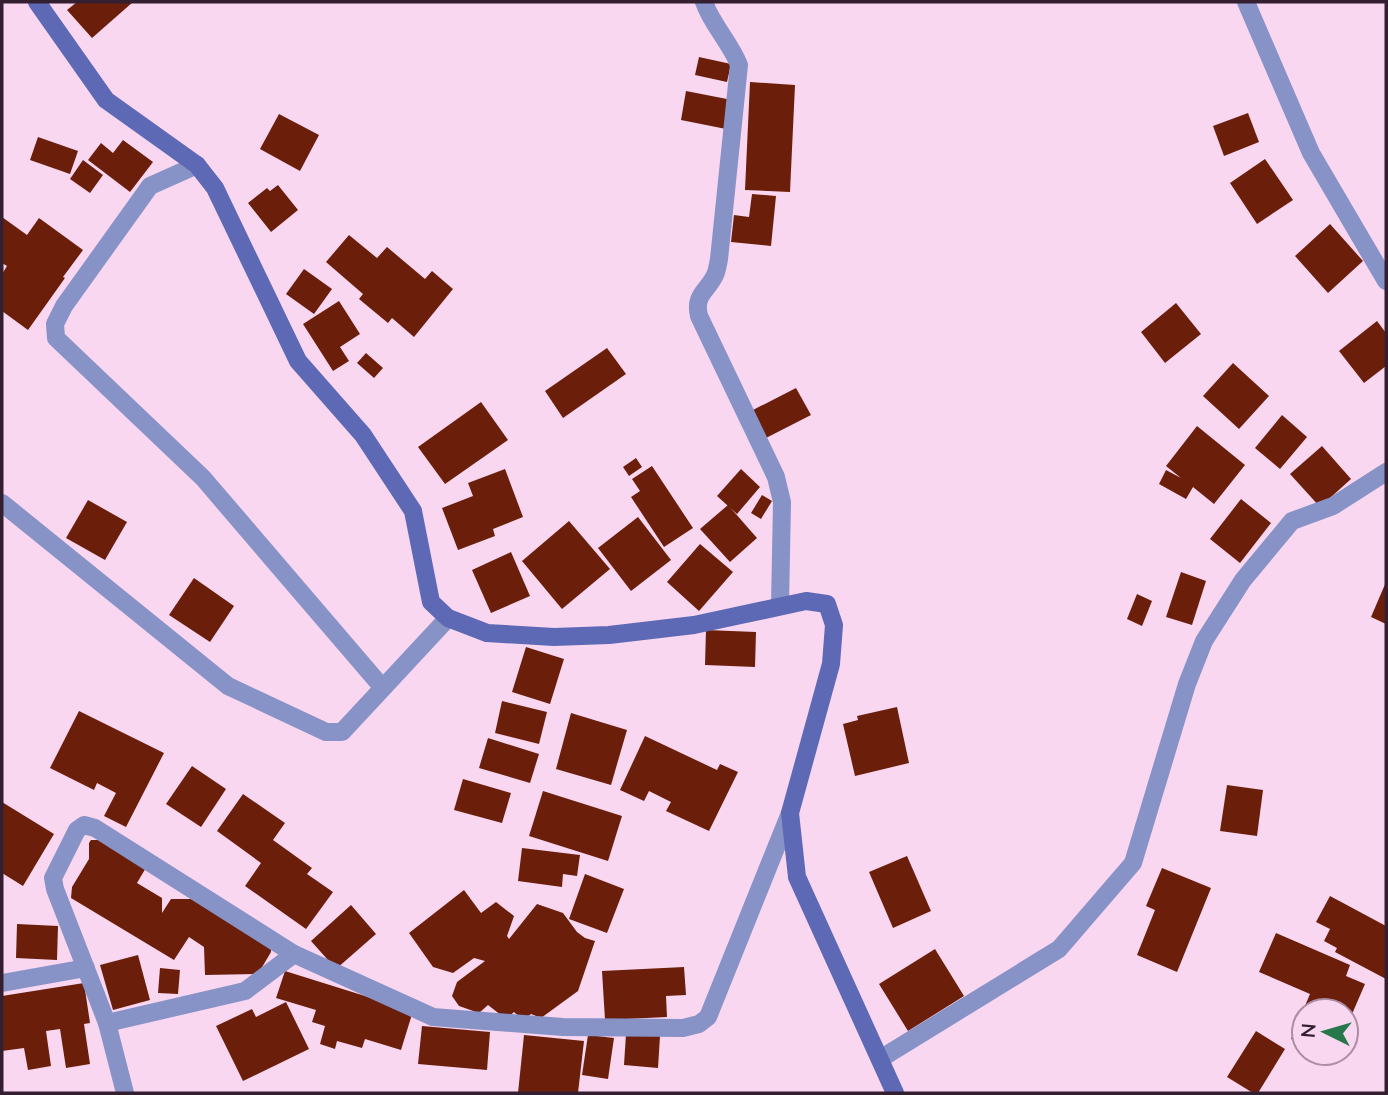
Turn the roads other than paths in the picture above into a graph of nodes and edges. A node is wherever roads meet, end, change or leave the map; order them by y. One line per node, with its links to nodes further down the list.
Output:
1 (37, 2): 4 (street)
2 (704, 2): 8 (street)
3 (1246, 2): 5 (street)
4 (197, 165): 9 (street); 10 (street)
5 (1386, 281)
6 (1386, 472): 16 (street)
7 (2, 503): 10 (street)
8 (780, 606): 9 (street); 11 (street)
9 (447, 618): 10 (street)
10 (382, 687)
11 (790, 813): 12 (street); 16 (street)
12 (293, 954): 13 (street); 15 (street)
13 (86, 968): 14 (street); 15 (street)
14 (2, 983)
15 (107, 1023): 17 (street)
16 (880, 1059): 18 (street)
17 (125, 1093)
18 (895, 1093)

